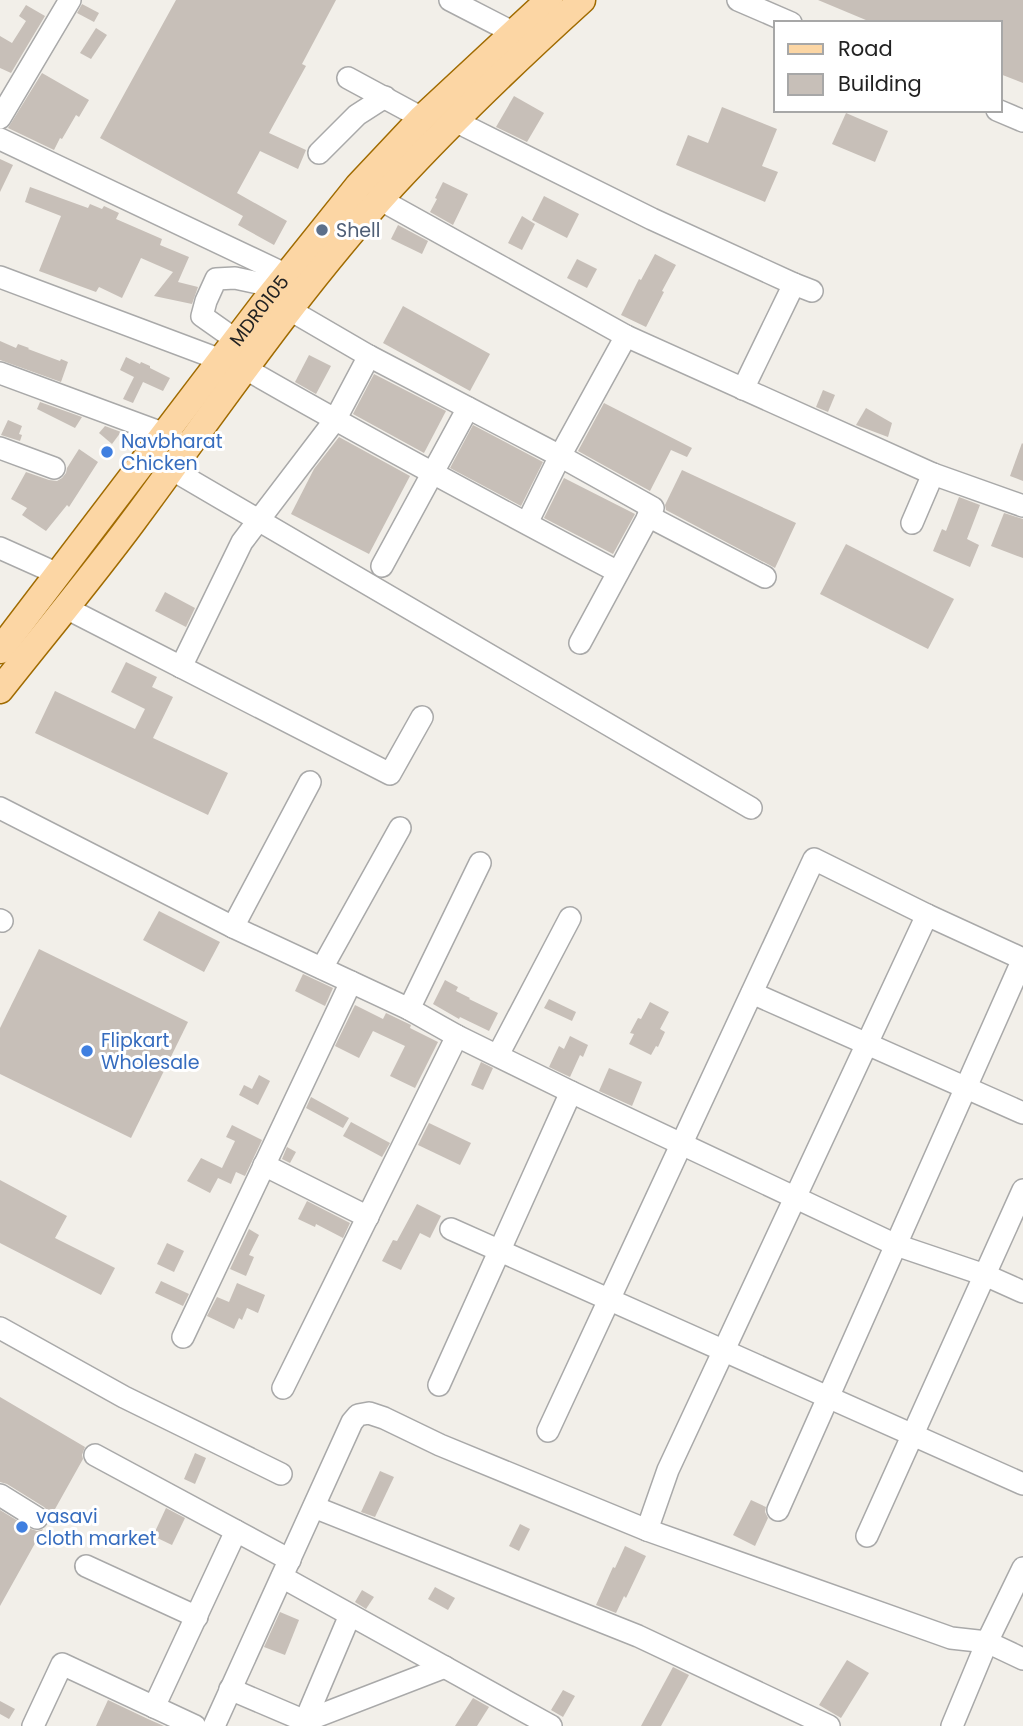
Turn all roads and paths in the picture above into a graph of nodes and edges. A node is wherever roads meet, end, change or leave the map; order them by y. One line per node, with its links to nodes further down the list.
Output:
1 (450, 0): 7 (street)
2 (549, 0): 7 (main road, MDR0105)
3 (582, 0): 14 (main road, MDR0105)
4 (738, 0): 6 (street)
5 (66, 2): 9 (street)
6 (786, 21)
7 (514, 33): 13 (main road, MDR0105)
8 (348, 78): 10 (street)
9 (6, 95): 12 (street)
10 (385, 97): 13 (street); 17 (street)
11 (1002, 112): 15 (street)
12 (0, 118)
13 (422, 118): 20 (main road, MDR0105)
14 (455, 121): 18 (main road, MDR0105); 26 (street)
15 (1023, 121)
16 (0, 139): 20 (street)
17 (319, 153)
18 (381, 200): 21 (main road, MDR0105); 22 (street)
19 (0, 277): 23 (street)
20 (282, 281): 23 (main road, MDR0105); 23 (street)
21 (290, 310): 23 (main road, MDR0105); 24 (street)
22 (626, 336): 26 (street); 31 (street)
23 (235, 356): 28 (street); 30 (main road, MDR0105)
24 (369, 356): 27 (street); 28 (street)
25 (0, 373): 30 (street)
26 (743, 389): 34 (street)
27 (468, 408): 31 (street); 33 (street)
28 (335, 420): 33 (street); 37 (street)
29 (0, 448): 32 (street)
30 (174, 451): 37 (street); 43 (main road, MDR0105); 45 (main road)
31 (560, 456): 36 (street); 38 (street)
32 (54, 468)
33 (432, 473): 38 (street); 41 (street)
34 (933, 474): 35 (street); 39 (street)
35 (1023, 506)
36 (648, 516): 42 (street); 44 (street)
37 (258, 521): 48 (street); 53 (street)
38 (527, 523): 42 (street)
39 (912, 523)
40 (0, 548): 43 (street)
41 (382, 566)
42 (618, 572): 46 (street)
43 (58, 574): 47 (main road, MDR0105)
44 (765, 577)
45 (66, 608): 48 (street); 49 (main road)
46 (580, 643)
47 (0, 650)
48 (181, 667): 50 (street)
49 (0, 690)
50 (422, 718)
51 (310, 782): 58 (street)
52 (0, 808): 58 (street)
53 (751, 808)
54 (400, 828): 60 (street)
55 (480, 863): 63 (street)
56 (927, 915): 59 (street); 62 (street); 65 (street)
57 (570, 918): 66 (street)
58 (233, 928): 60 (street)
59 (1023, 959): 67 (street)
60 (322, 968): 61 (street)
61 (351, 982): 63 (street); 71 (street)
62 (751, 993): 65 (street); 70 (street)
63 (409, 1009): 64 (street)
64 (457, 1036): 66 (street); 74 (street)
65 (867, 1044): 67 (street); 73 (street)
66 (498, 1055): 68 (street)
67 (965, 1088): 69 (street); 76 (street)
68 (571, 1092): 70 (street); 77 (street)
69 (1023, 1113)
70 (682, 1144): 73 (street); 80 (street)
71 (264, 1166): 74 (street); 82 (street)
72 (1023, 1190): 78 (street)
73 (796, 1198): 76 (street); 83 (street)
74 (368, 1217): 85 (street)
75 (451, 1229): 77 (street)
76 (896, 1245): 78 (street); 86 (street)
77 (499, 1250): 80 (street); 84 (street)
78 (985, 1275): 79 (street); 88 (street)
79 (1023, 1292)
80 (609, 1299): 83 (street); 87 (street)
81 (0, 1328): 90 (street)
82 (183, 1337)
83 (723, 1350): 86 (street); 96 (street)
84 (439, 1385)
85 (283, 1388)
86 (828, 1397): 88 (street); 94 (street)
87 (548, 1431)
88 (912, 1435): 91 (street); 98 (street)
89 (95, 1455): 97 (street)
90 (281, 1474)
91 (1023, 1484)
92 (0, 1495): 95 (street)
93 (314, 1507): 96 (street); 101 (street); 114 (street)
94 (778, 1510)
95 (37, 1518)
96 (647, 1530): 104 (street)
97 (236, 1531): 101 (street); 103 (street)
98 (867, 1536)
99 (86, 1566): 103 (street)
100 (1023, 1568): 104 (street)
101 (286, 1569): 102 (street); 107 (street)
102 (350, 1615): 106 (street); 109 (street)
103 (197, 1617): 108 (street)
104 (987, 1642): 105 (street); 115 (street)
105 (1023, 1658)
106 (445, 1668): 109 (street); 113 (street)
107 (230, 1689): 109 (street); 112 (street)
108 (154, 1707): 110 (street); 111 (street)
109 (311, 1723)
110 (33, 1726)
111 (195, 1726)
112 (214, 1726)
113 (551, 1726)
114 (829, 1726)
115 (952, 1726)

